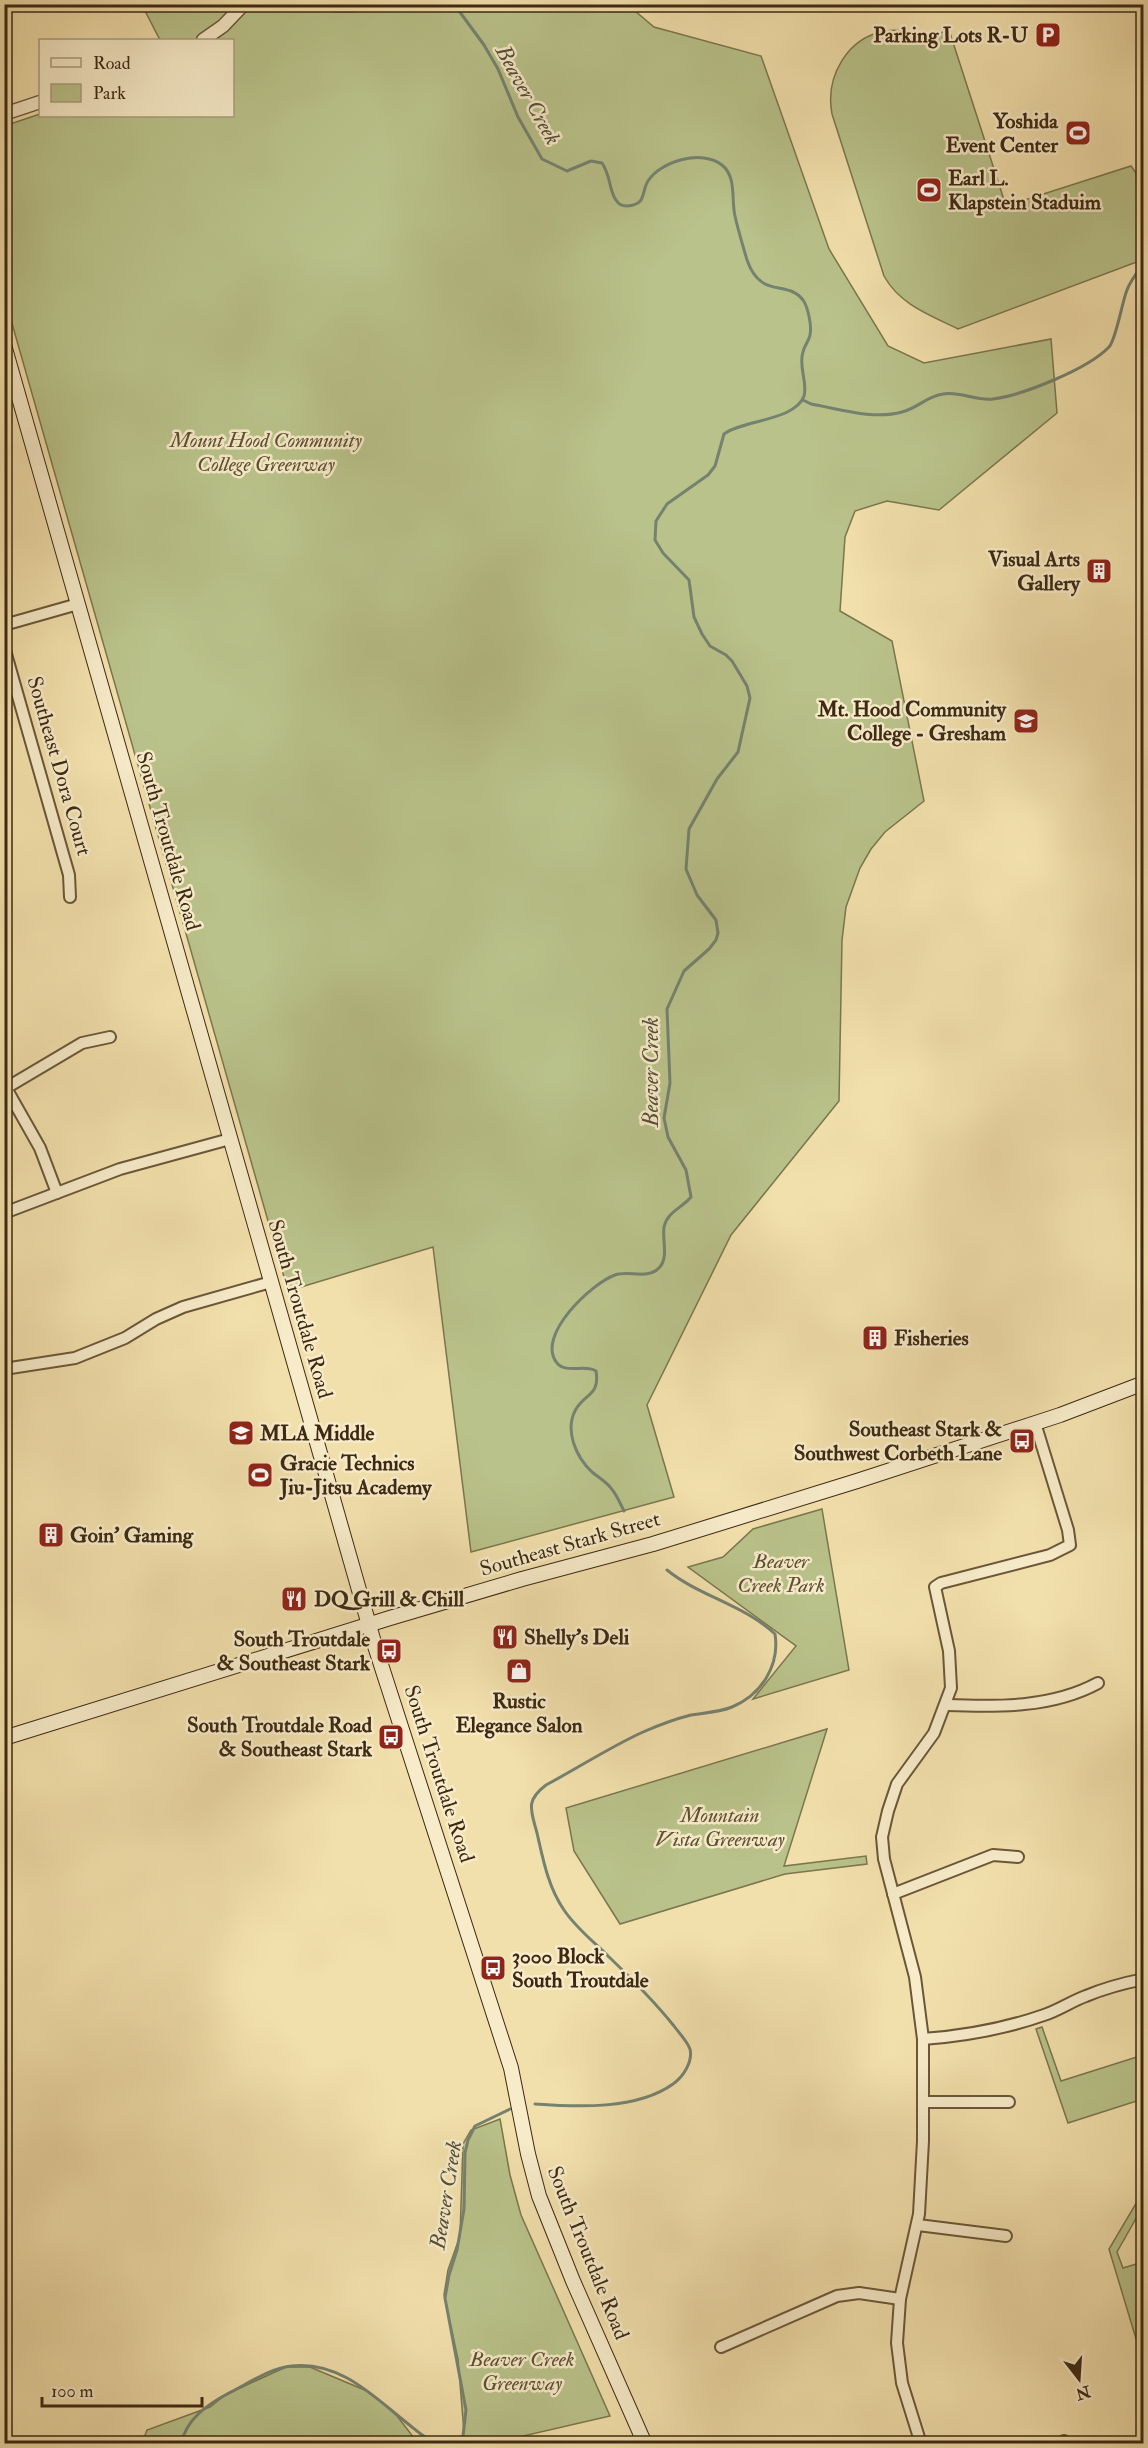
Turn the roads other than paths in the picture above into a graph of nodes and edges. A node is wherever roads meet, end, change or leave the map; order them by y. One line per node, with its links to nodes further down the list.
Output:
1 (244, 4): 2 (street)
2 (204, 39)
3 (39, 102): 4 (street)
4 (4, 114)
5 (4, 345): 6 (main road, South Troutdale Road)
6 (78, 603): 7 (street); 11 (main road, South Troutdale Road)
7 (4, 625)
8 (4, 647): 9 (street, Southeast Dora Court)
9 (70, 897)
10 (110, 1037): 12 (street)
11 (230, 1139): 12 (street); 14 (main road, South Troutdale Road)
12 (57, 1193): 13 (street)
13 (4, 1213)
14 (271, 1282): 15 (street); 18 (main road, South Troutdale Road)
15 (4, 1369)
16 (1143, 1383): 17 (main road, Southeast Stark Street)
17 (1035, 1423): 18 (main road, Southeast Stark Street); 20 (street)
18 (369, 1624): 21 (main road, Southeast Stark Street); 32 (main road, South Troutdale Road)
19 (1098, 1683): 20 (street)
20 (947, 1705): 23 (street)
21 (4, 1738)
22 (1018, 1857): 23 (street)
23 (893, 1894): 25 (street)
24 (1143, 1979): 25 (street)
25 (923, 2039): 26 (street)
26 (923, 2102): 27 (street); 28 (street)
27 (1009, 2102)
28 (918, 2225): 29 (street); 30 (street)
29 (1006, 2236)
30 (900, 2299): 31 (street); 33 (street)
31 (721, 2348)
32 (645, 2444)
33 (921, 2444)

